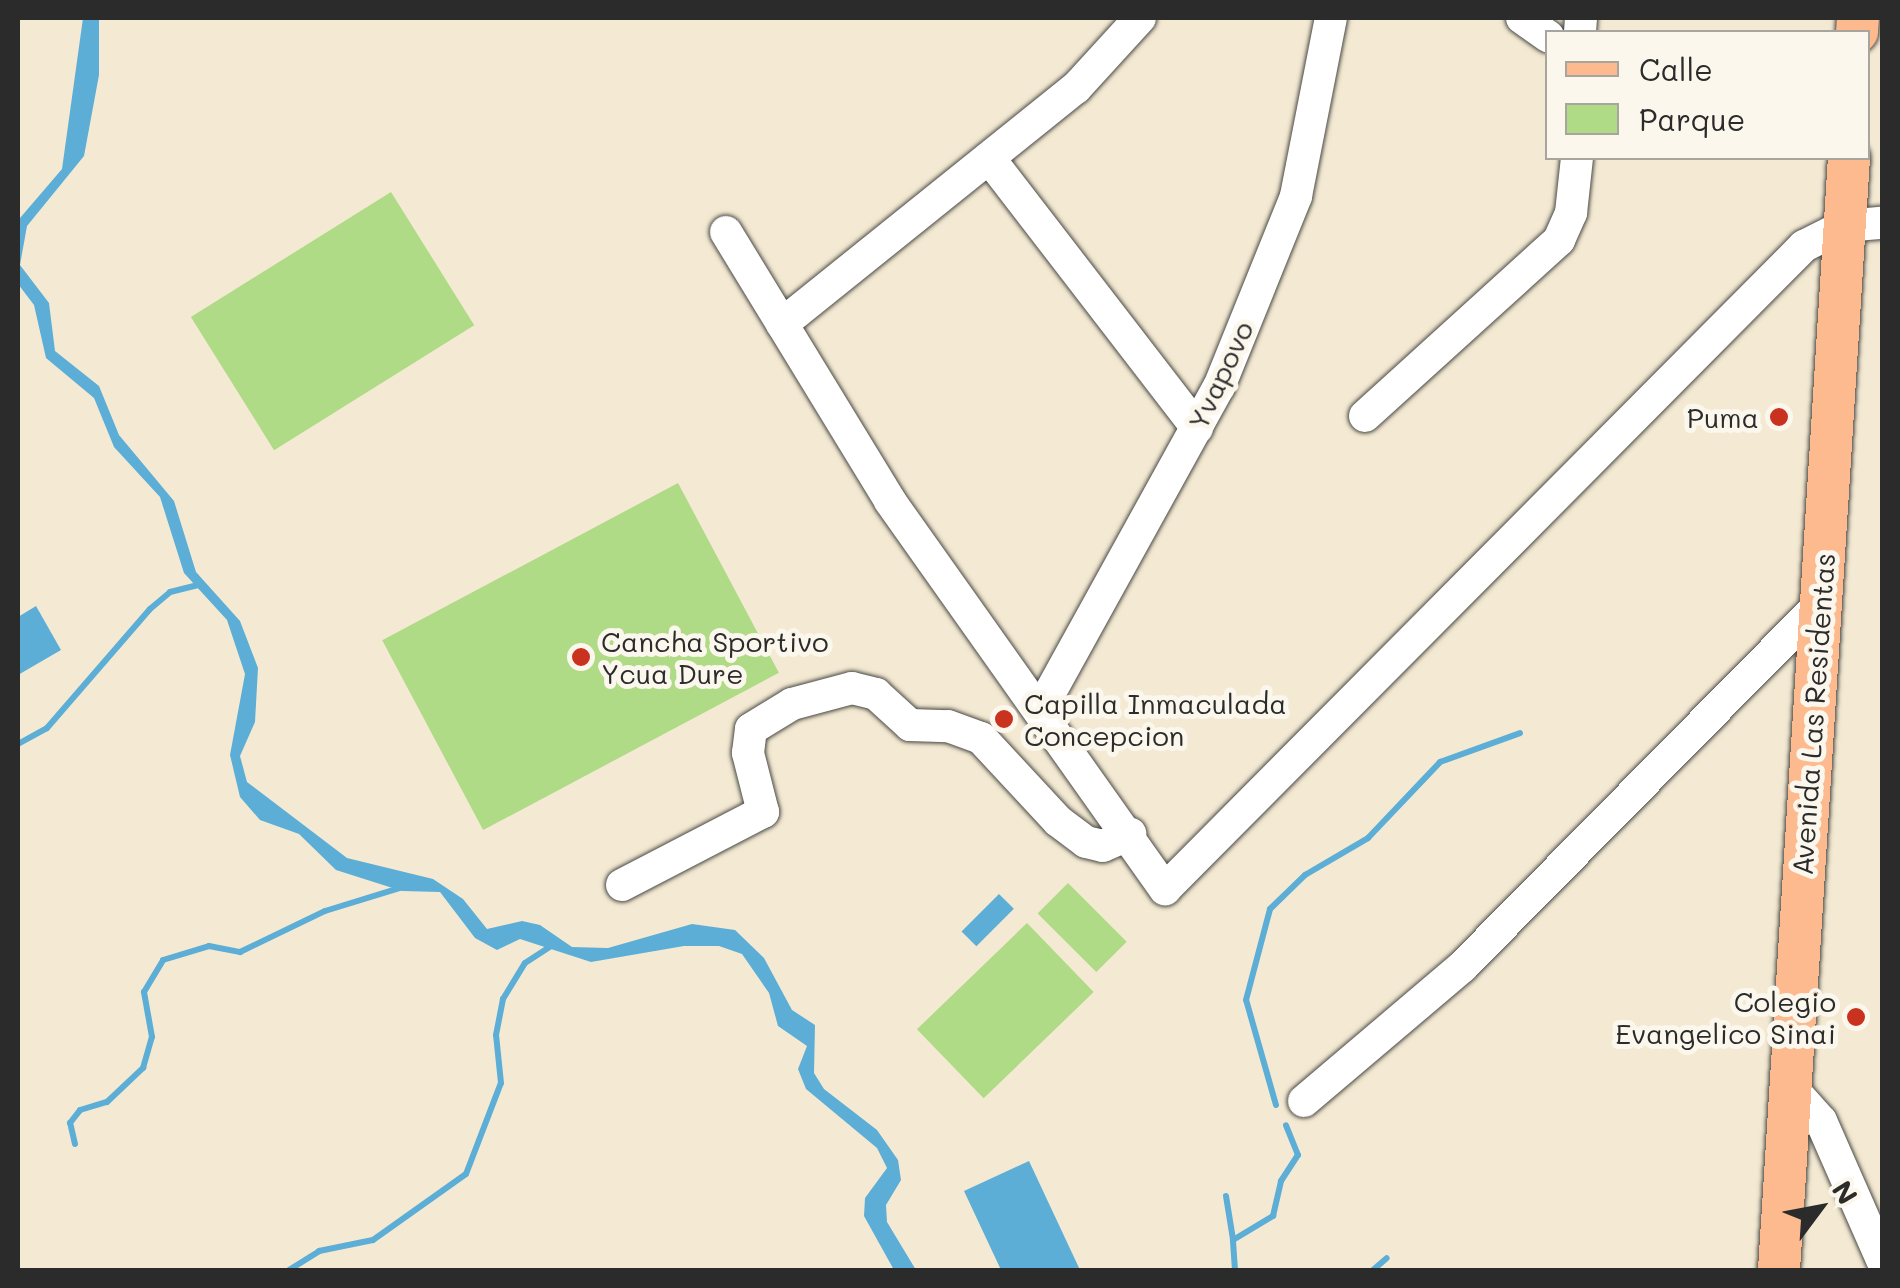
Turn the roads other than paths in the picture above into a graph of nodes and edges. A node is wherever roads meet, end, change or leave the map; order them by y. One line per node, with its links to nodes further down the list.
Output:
1 (1140, 18): 5 (street)
2 (1331, 18): 12 (street, Yvapovo)
3 (1522, 18): 4 (street)
4 (1545, 34)
5 (989, 158): 10 (street); 12 (street)
6 (1577, 160): 11 (street)
7 (1848, 160): 8 (main road, Avenida Las Residentas)
8 (1863, 224): 13 (main road, Avenida Las Residentas); 15 (street)
9 (726, 232): 10 (street)
10 (782, 324): 14 (street)
11 (1365, 416)
12 (1197, 428): 14 (street, Yvapovo)
13 (1820, 604): 17 (main road, Avenida Las Residentas); 18 (street)
14 (1042, 707): 15 (street)
15 (1130, 834): 16 (street)
16 (622, 885)
17 (1789, 1085): 19 (street); 20 (main road, Avenida Las Residentas)
18 (1304, 1101)
19 (1882, 1260)
20 (1779, 1270)

